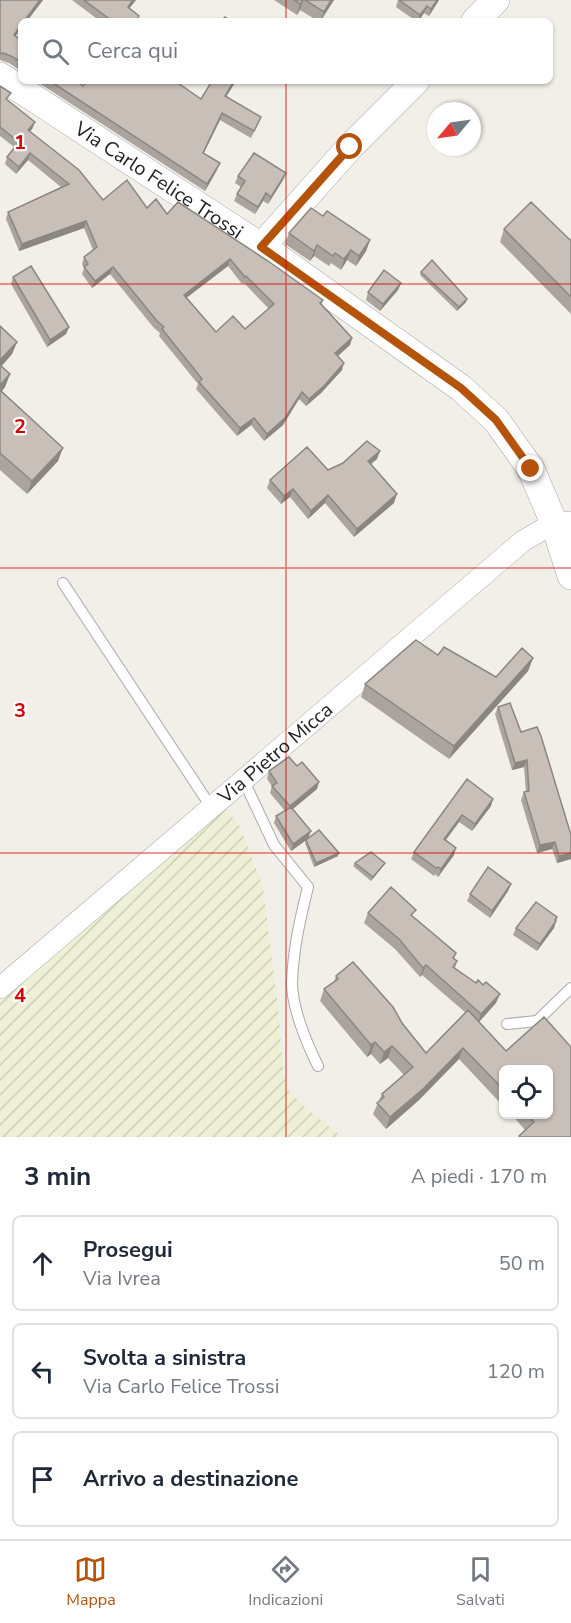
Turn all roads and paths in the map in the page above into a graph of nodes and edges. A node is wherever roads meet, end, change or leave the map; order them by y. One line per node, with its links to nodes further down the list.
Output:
1 (496, 0): 2 (street)
2 (478, 18)
3 (0, 76): 5 (street, Via Carlo Felice Trossi)
4 (413, 84): 5 (street)
5 (261, 247): 6 (street, Via Carlo Felice Trossi)
6 (563, 523): 7 (street, Via Carlo Felice Trossi); 9 (street, Via Pietro Micca)
7 (571, 576)
8 (63, 583): 10 (lane)
9 (243, 779): 10 (street, Via Pietro Micca); 14 (lane)
10 (211, 807): 11 (street, Via Pietro Micca)
11 (0, 988)
12 (571, 988): 13 (lane)
13 (507, 1024)
14 (318, 1066)

